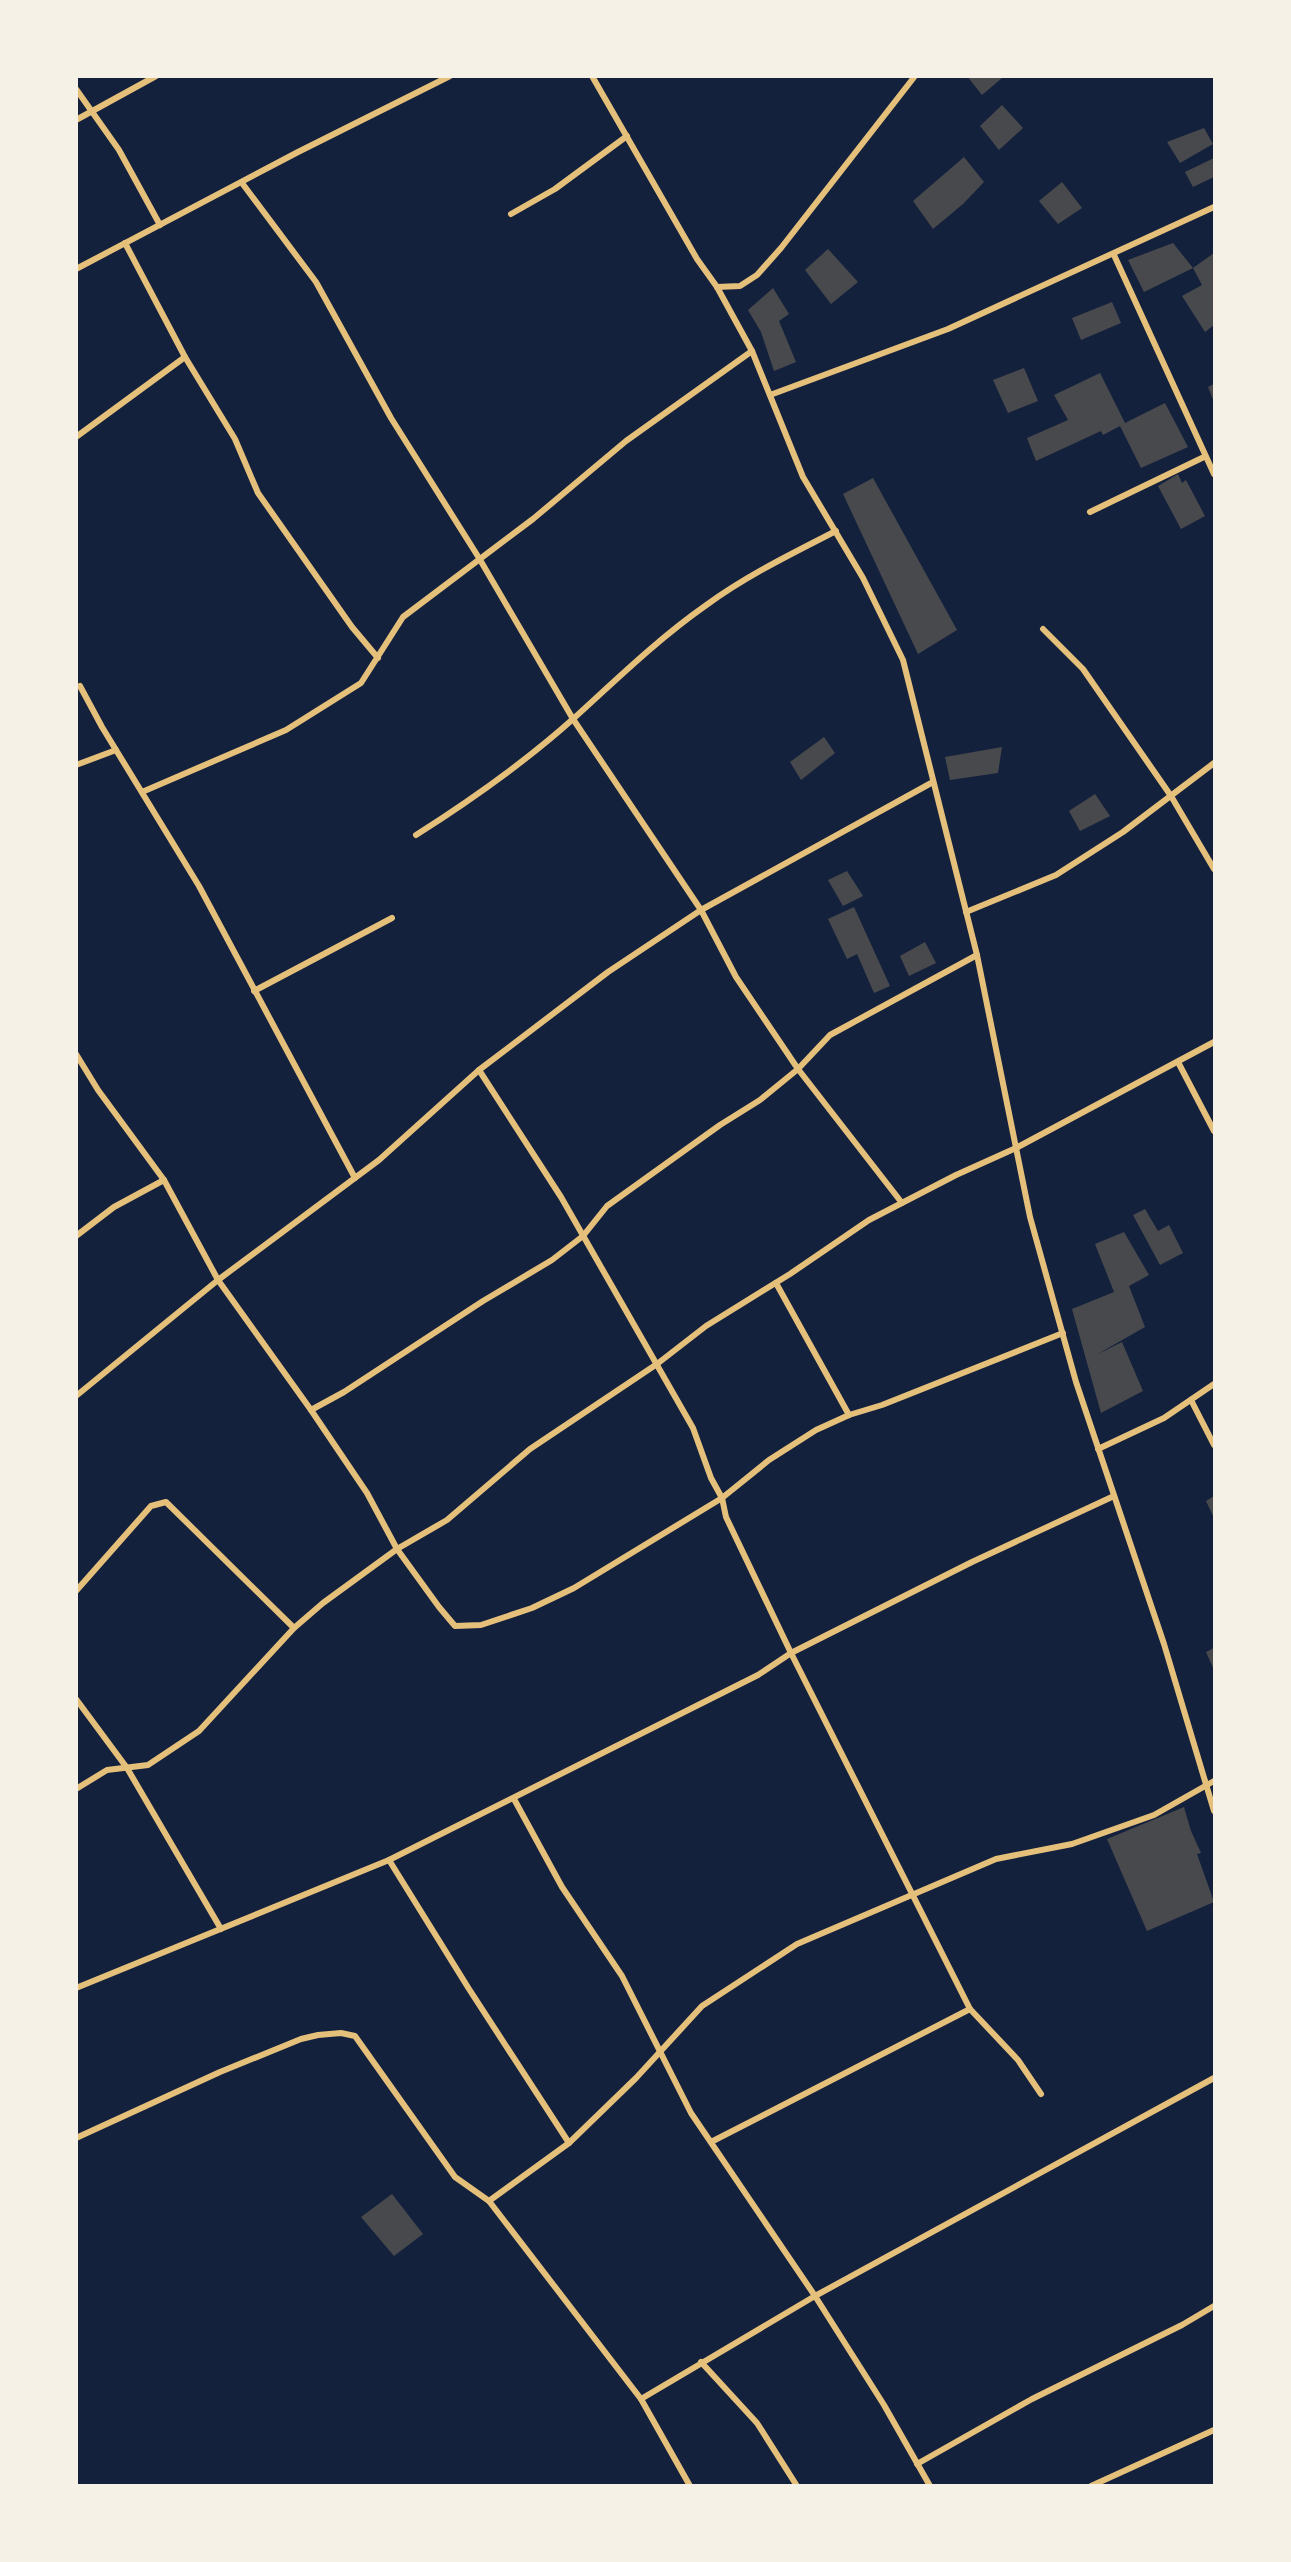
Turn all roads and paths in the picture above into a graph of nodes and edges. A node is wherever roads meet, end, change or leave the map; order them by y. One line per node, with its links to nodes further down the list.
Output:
1 (156, 76): 6 (street)
2 (450, 76): 9 (street)
3 (592, 76): 8 (street)
4 (915, 76): 16 (street)
5 (76, 89): 6 (street)
6 (92, 112): 7 (street); 12 (street)
7 (76, 120)
8 (627, 136): 11 (street); 16 (street)
9 (242, 183): 12 (street); 25 (street)
10 (1215, 207): 14 (street)
11 (511, 214)
12 (160, 225): 13 (street)
13 (125, 243): 15 (street); 18 (street)
14 (1114, 255): 19 (street); 21 (street)
15 (76, 268)
16 (717, 287): 17 (street)
17 (752, 351): 19 (street); 25 (street)
18 (185, 357): 20 (street); 27 (street)
19 (770, 395): 24 (street)
20 (76, 436)
21 (1204, 457): 22 (street); 23 (street)
22 (1215, 474)
23 (1090, 512)
24 (836, 531): 29 (street); 33 (street)
25 (479, 558): 27 (street); 29 (street)
26 (1043, 629): 35 (street)
27 (378, 658): 34 (street)
28 (80, 686): 30 (street)
29 (573, 719): 36 (street); 38 (street)
30 (116, 750): 32 (street); 34 (street)
31 (1215, 763): 35 (street)
32 (76, 765)
33 (933, 782): 38 (street); 39 (street)
34 (142, 792): 42 (street)
35 (1171, 796): 37 (street); 39 (street)
36 (416, 835)
37 (1215, 869)
38 (701, 910): 46 (street); 47 (street)
39 (966, 912): 41 (street)
40 (392, 918): 42 (street)
41 (976, 955): 46 (street); 49 (street)
42 (254, 991): 50 (street)
43 (1215, 1042): 45 (street)
44 (76, 1053): 51 (street)
45 (1178, 1062): 48 (street); 49 (street)
46 (798, 1069): 52 (street); 54 (street)
47 (479, 1070): 50 (street); 54 (street)
48 (1215, 1131)
49 (1016, 1148): 52 (street); 57 (street)
50 (356, 1178): 55 (street)
51 (164, 1180): 53 (street); 55 (street)
52 (902, 1203): 56 (street)
53 (76, 1236)
54 (584, 1236): 58 (street); 62 (street)
55 (218, 1280): 60 (street); 62 (street)
56 (776, 1283): 58 (street); 63 (street)
57 (1062, 1333): 63 (street); 65 (street)
58 (657, 1364): 67 (street); 68 (street)
59 (1215, 1384): 61 (street)
60 (76, 1396)
61 (1191, 1400): 64 (street); 65 (street)
62 (311, 1410): 68 (street)
63 (849, 1415): 67 (street)
64 (1215, 1445)
65 (1098, 1449): 66 (street)
66 (1114, 1496): 71 (street); 75 (street)
67 (722, 1498): 68 (street); 71 (street)
68 (397, 1549): 70 (street)
69 (76, 1591): 70 (street)
70 (294, 1628): 73 (street)
71 (791, 1653): 77 (street); 80 (street)
72 (76, 1699): 73 (street)
73 (127, 1768): 76 (street); 81 (street)
74 (1215, 1781): 75 (street)
75 (1207, 1785): 78 (street); 80 (street)
76 (76, 1789)
77 (514, 1799): 79 (street); 84 (street)
78 (1215, 1811)
79 (389, 1860): 81 (street); 89 (street)
80 (914, 1893): 83 (street); 84 (street)
81 (221, 1929): 82 (street)
82 (76, 1988)
83 (970, 2009): 86 (street); 88 (street)
84 (659, 2051): 88 (street); 89 (street)
85 (1215, 2078): 91 (street)
86 (1041, 2094)
87 (76, 2138): 90 (street)
88 (711, 2142): 91 (street)
89 (569, 2143): 90 (street)
90 (489, 2200): 94 (street)
91 (815, 2296): 93 (street); 96 (street)
92 (1215, 2306): 96 (street)
93 (701, 2362): 94 (street); 98 (street)
94 (641, 2399): 97 (street)
95 (1215, 2430): 100 (street)
96 (917, 2464): 99 (street)
97 (690, 2486)
98 (797, 2486)
99 (930, 2486)
100 (1091, 2486)

